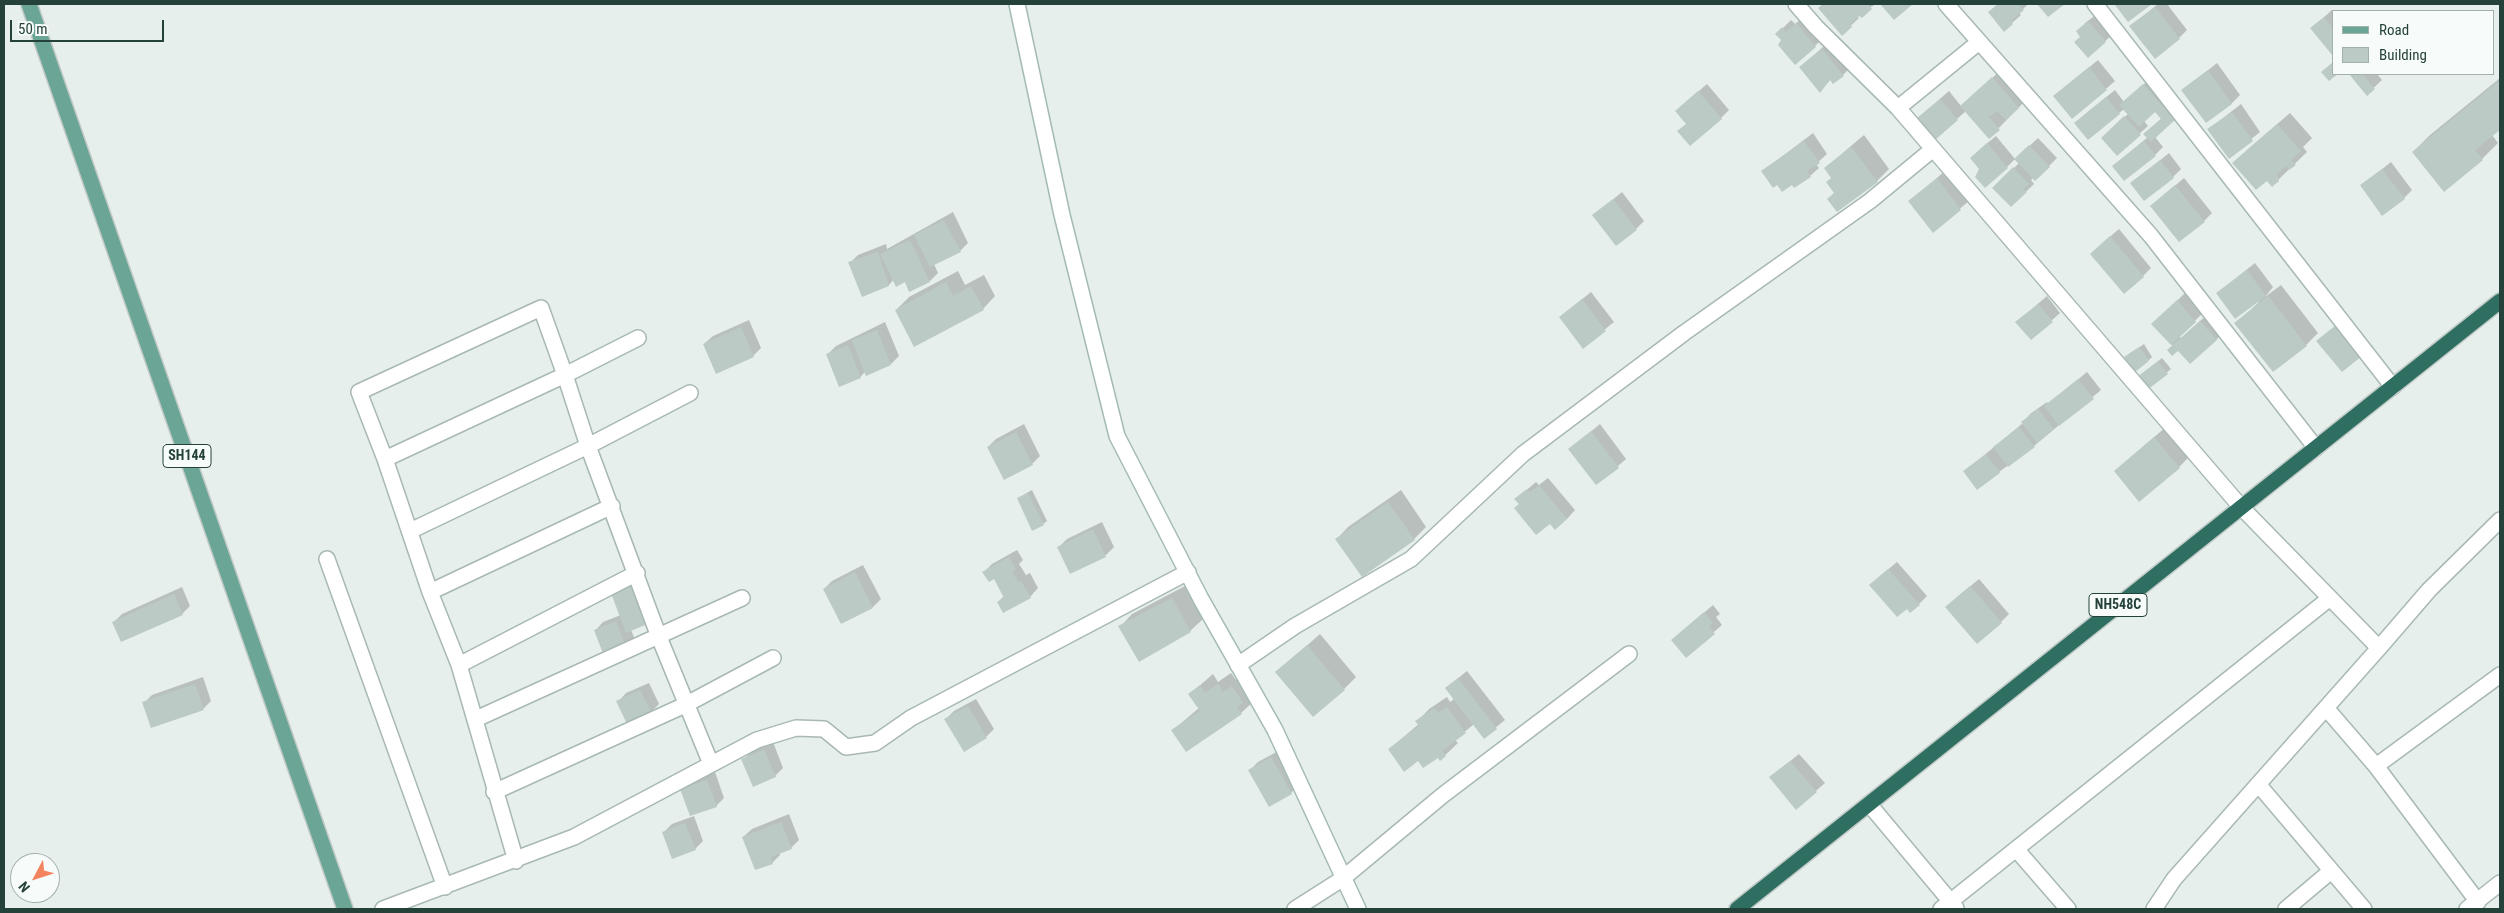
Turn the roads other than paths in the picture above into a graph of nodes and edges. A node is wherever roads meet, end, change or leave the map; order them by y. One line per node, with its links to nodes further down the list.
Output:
1 (29, 4): 50 (main road, SH144)
2 (1016, 4): 23 (street)
3 (1796, 4): 7 (street)
4 (1946, 4): 6 (street)
5 (2095, 4): 12 (street)
6 (1979, 42): 7 (street); 15 (street)
7 (1898, 108): 8 (street)
8 (1933, 149): 18 (street); 32 (street)
9 (2500, 301): 12 (highway, NH548C)
10 (638, 338): 11 (street)
11 (564, 376): 14 (street); 16 (street); 16 (street)
12 (2393, 387): 15 (highway, NH548C)
13 (690, 392): 14 (street)
14 (588, 446): 17 (street); 20 (street)
15 (2316, 448): 18 (highway, NH548C)
16 (385, 459): 20 (street)
17 (612, 506): 22 (street); 24 (street)
18 (2242, 507): 26 (street); 41 (highway, NH548C)
19 (2500, 520): 28 (street)
20 (410, 531): 24 (street)
21 (328, 559): 47 (street)
22 (637, 572): 27 (street); 31 (street)
23 (1188, 572): 32 (street); 37 (street)
24 (430, 592): 31 (street)
25 (742, 598): 27 (street)
26 (2330, 598): 28 (street); 42 (street)
27 (659, 637): 34 (street); 36 (street)
28 (2379, 648): 35 (street)
29 (1629, 654): 45 (street)
30 (773, 658): 34 (street)
31 (459, 665): 36 (street)
32 (1238, 665): 45 (street)
33 (2500, 675): 38 (street)
34 (685, 705): 37 (street); 40 (street)
35 (2326, 708): 38 (street); 39 (street)
36 (476, 720): 40 (street)
37 (710, 764): 43 (street)
38 (2376, 766): 48 (street)
39 (2258, 784): 44 (street); 56 (street)
40 (494, 792): 43 (street)
41 (1869, 804): 49 (street); 54 (highway, NH548C)
42 (2016, 849): 49 (street); 55 (street)
43 (516, 861): 47 (street)
44 (2331, 871): 57 (street); 58 (street)
45 (1342, 879): 52 (street); 53 (street)
46 (2500, 883): 48 (street)
47 (445, 887): 51 (street)
48 (2473, 905)
49 (1949, 907)
50 (345, 909)
51 (384, 909)
52 (1295, 909)
53 (1358, 909)
54 (1737, 909)
55 (2068, 909)
56 (2154, 909)
57 (2286, 909)
58 (2364, 909)

